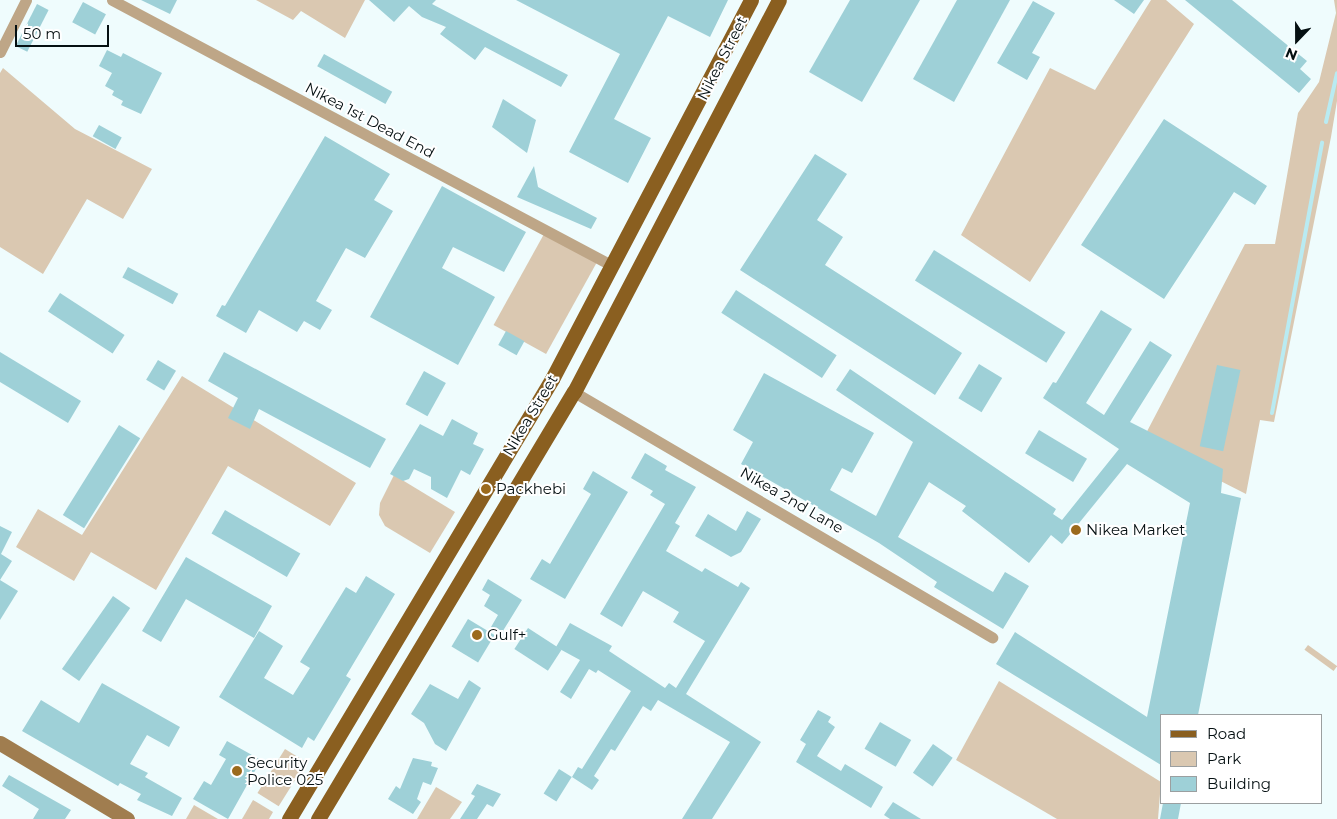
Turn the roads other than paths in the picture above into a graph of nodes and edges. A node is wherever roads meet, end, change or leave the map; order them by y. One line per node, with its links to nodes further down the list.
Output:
1 (26, 0): 5 (street)
2 (112, 0): 6 (street, Nikea 1st Dead End)
3 (751, 0): 6 (main road, Nikea Street)
4 (779, 0): 7 (main road, Nikea Street)
5 (0, 52)
6 (613, 266): 11 (main road, Nikea Street)
7 (574, 392): 8 (street, Nikea 2nd Lane); 12 (main road, Nikea Street)
8 (992, 637)
9 (0, 743): 10 (street)
10 (127, 819)
11 (289, 819)
12 (318, 819)

